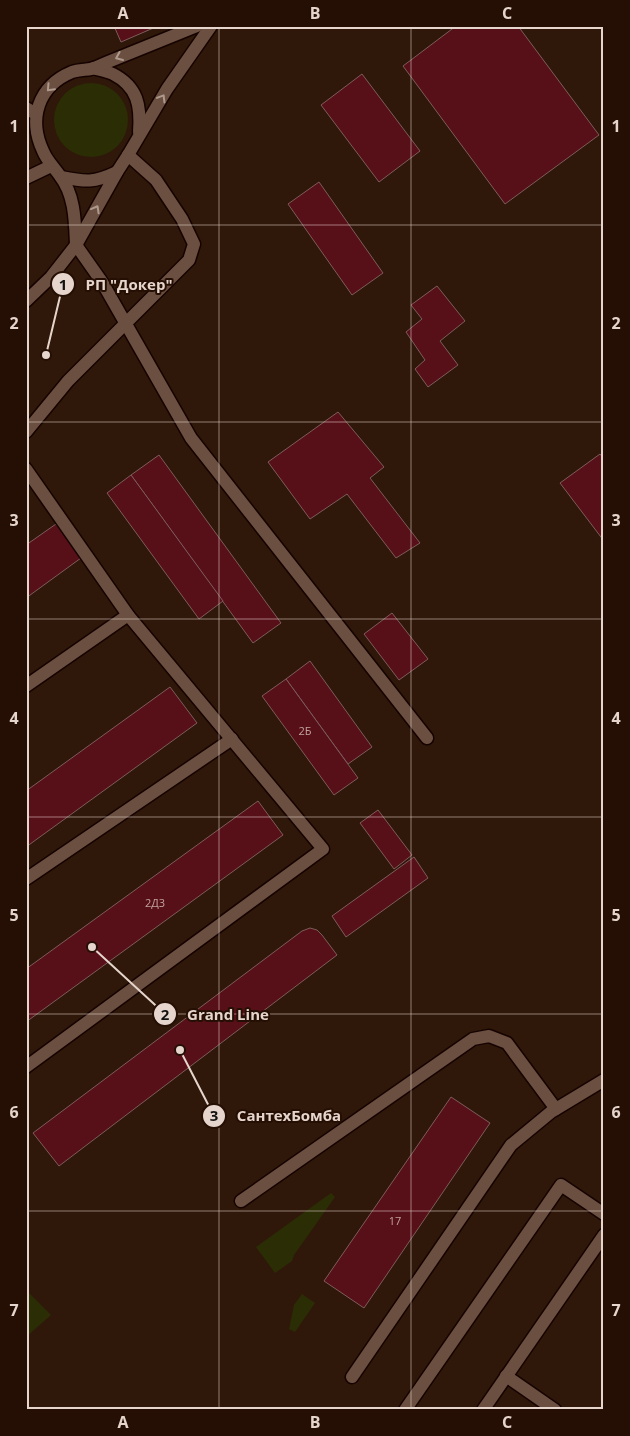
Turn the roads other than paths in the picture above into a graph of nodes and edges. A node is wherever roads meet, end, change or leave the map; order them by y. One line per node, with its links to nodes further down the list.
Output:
1 (197, 26): 3 (main road, one-way to 3)
2 (211, 26): 5 (main road, one-way to 2)
3 (93, 68): 4 (main road, one-way to 4); 5 (main road)
4 (31, 111): 7 (main road)
5 (138, 137): 6 (main road)
6 (128, 155): 8 (main road); 13 (main road)
7 (51, 166): 9 (main road); 10 (main road)
8 (116, 172): 9 (main road); 11 (main road, one-way to 8)
9 (61, 176): 11 (main road)
10 (26, 178)
11 (76, 245): 12 (main road); 13 (main road)
12 (26, 302)
13 (126, 323): 14 (main road); 18 (main road)
14 (26, 432)
15 (26, 470): 16 (main road)
16 (128, 615): 17 (main road); 19 (main road)
17 (26, 686)
18 (427, 738)
19 (232, 739): 20 (main road); 21 (main road)
20 (26, 879)
21 (26, 1066)
22 (604, 1080): 23 (main road)
23 (556, 1109): 24 (main road); 28 (main road)
24 (241, 1201)
25 (604, 1214): 29 (main road)
26 (604, 1235): 27 (main road)
27 (506, 1376): 30 (main road); 31 (main road)
28 (352, 1377)
29 (405, 1410)
30 (482, 1410)
31 (554, 1410)

